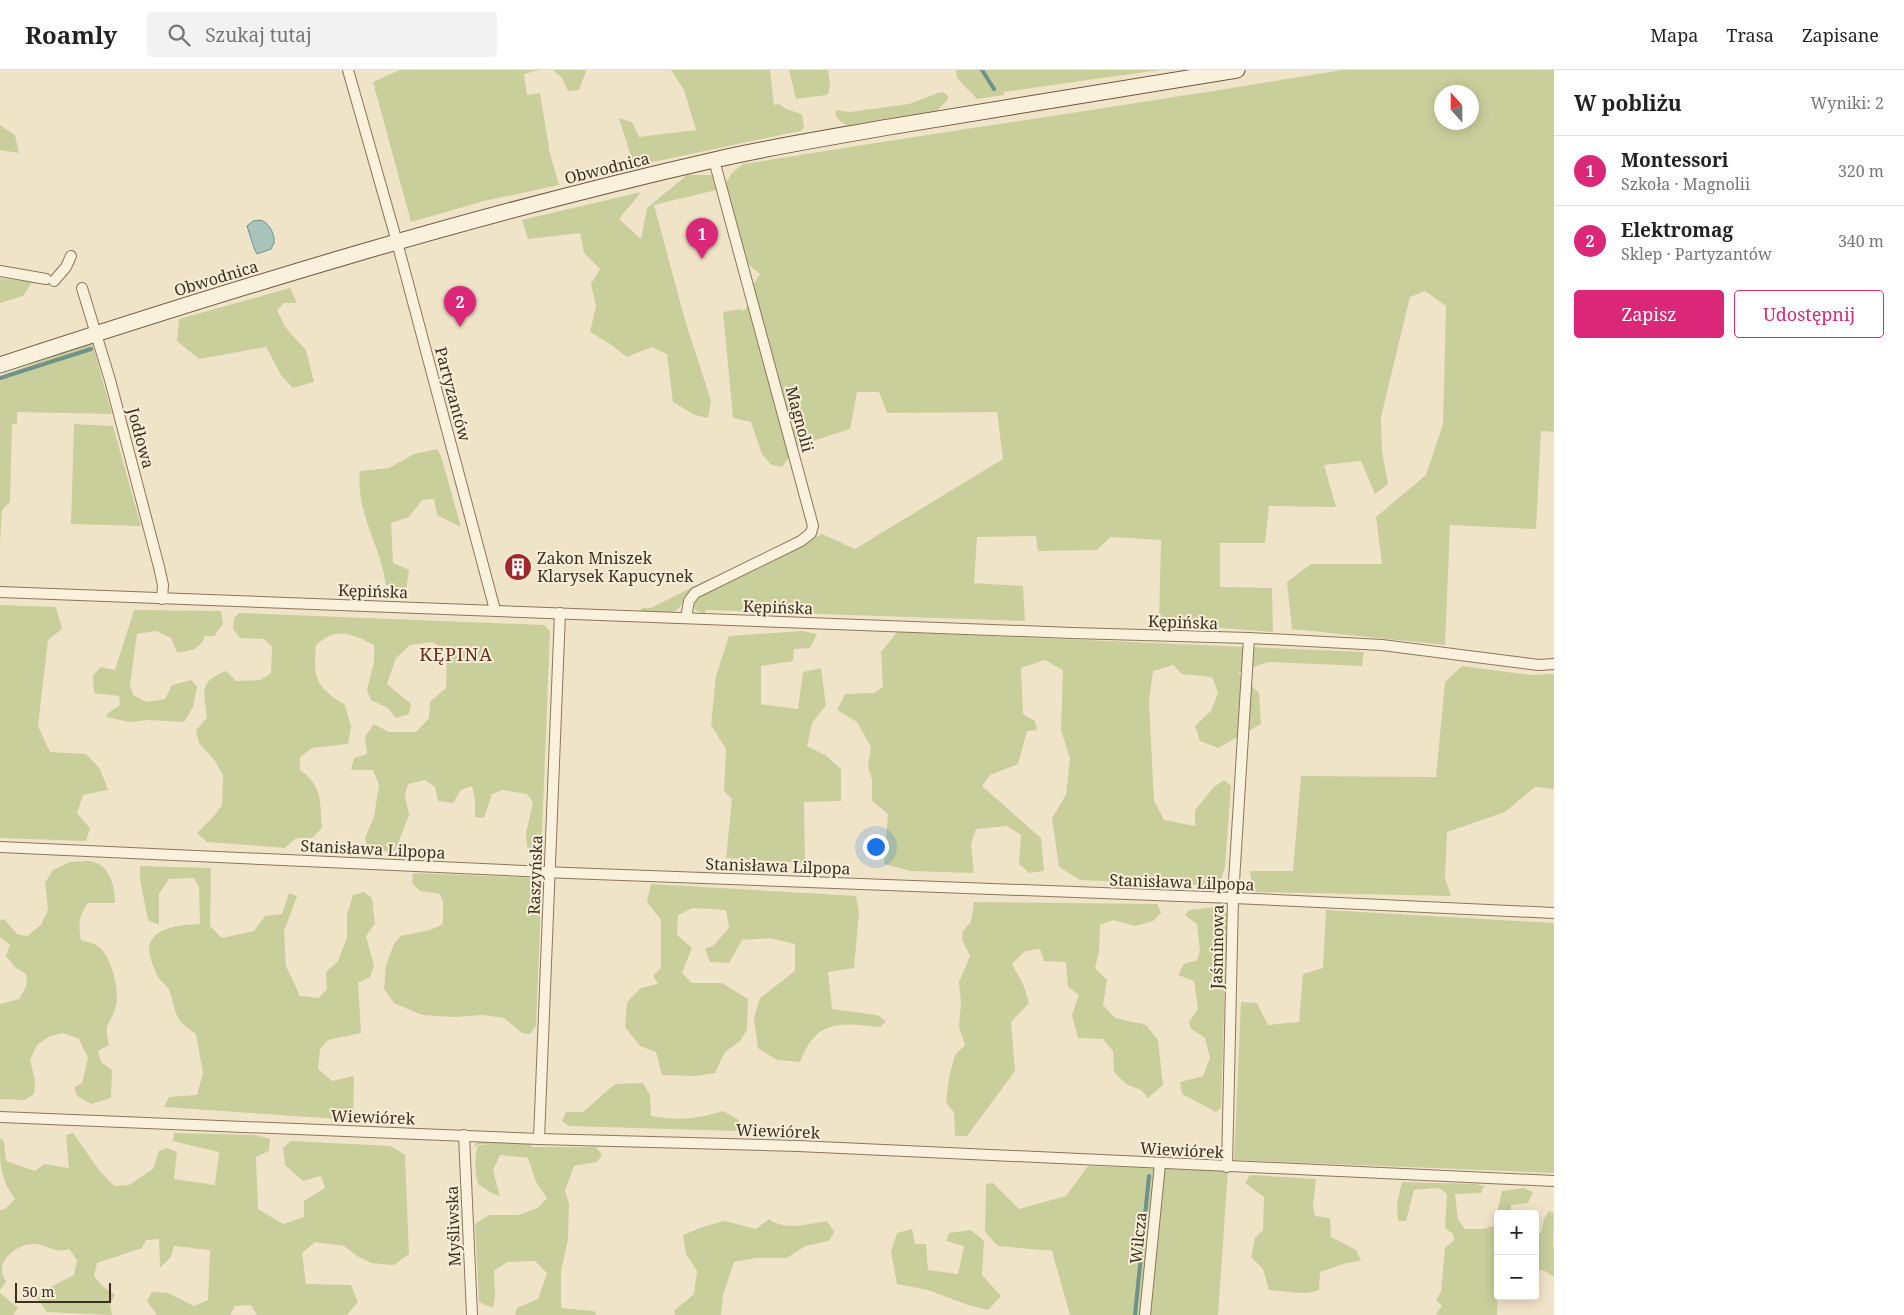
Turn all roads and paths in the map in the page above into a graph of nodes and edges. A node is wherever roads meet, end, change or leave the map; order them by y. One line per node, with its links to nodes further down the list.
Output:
1 (348, 70): 4 (street, Partyzantów)
2 (1237, 70): 3 (main road, Obwodnica)
3 (714, 160): 4 (main road, Obwodnica); 14 (street, Magnolii)
4 (397, 242): 8 (main road, Obwodnica); 12 (street, Partyzantów)
5 (72, 256): 6 (street)
6 (0, 271)
7 (82, 288): 8 (street, Jodłowa)
8 (97, 334): 9 (main road, Obwodnica); 11 (street, Jodłowa)
9 (0, 365)
10 (0, 592): 11 (street, Kępińska)
11 (162, 599): 12 (street, Kępińska)
12 (495, 610): 13 (street, Kępińska)
13 (560, 613): 14 (street, Kępińska); 18 (street, Raszyńska)
14 (686, 618): 15 (street, Kępińska)
15 (1249, 638): 16 (street, Kępińska); 19 (street, Jaśminowa)
16 (1554, 664)
17 (0, 847): 18 (street, Stanisława Lilpopa)
18 (550, 872): 19 (street, Stanisława Lilpopa); 23 (street, Raszyńska)
19 (1233, 898): 20 (street, Stanisława Lilpopa); 25 (street, Jaśminowa)
20 (1554, 913)
21 (0, 1116): 22 (street, Wiewiórek)
22 (464, 1135): 23 (street, Wiewiórek); 27 (street, Myśliwska)
23 (539, 1139): 24 (street, Wiewiórek)
24 (1160, 1164): 25 (street, Wiewiórek); 28 (street, Wilcza)
25 (1227, 1167): 26 (street, Wiewiórek)
26 (1554, 1181)
27 (472, 1315)
28 (1145, 1315)

